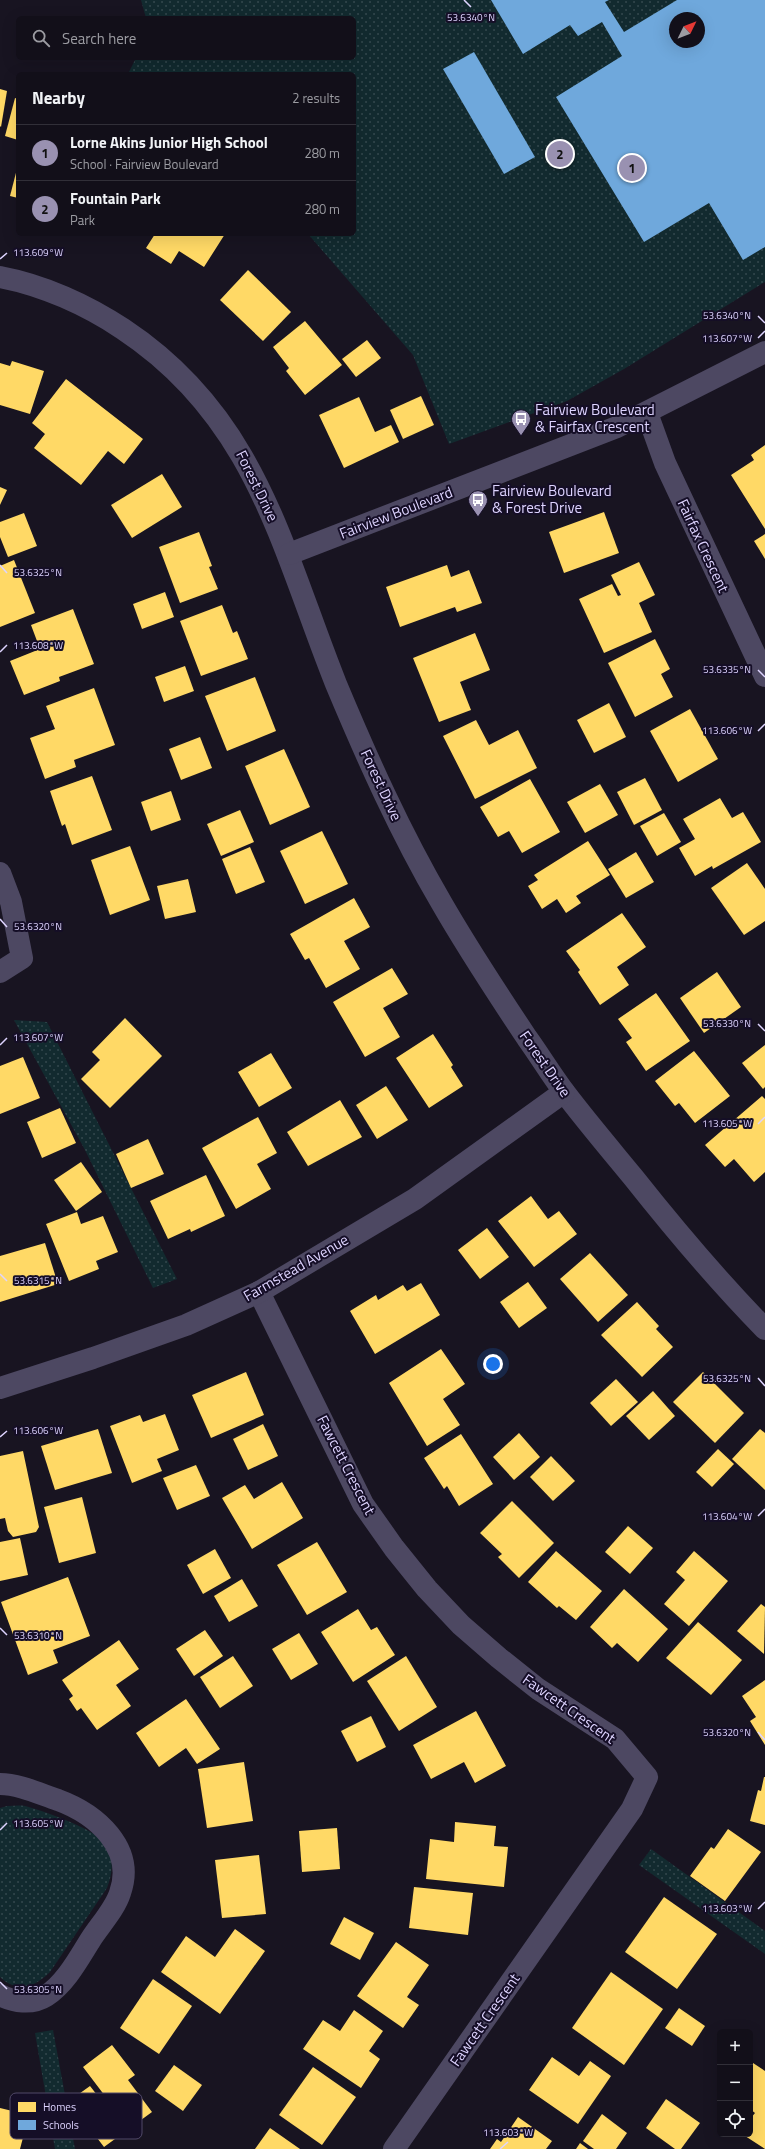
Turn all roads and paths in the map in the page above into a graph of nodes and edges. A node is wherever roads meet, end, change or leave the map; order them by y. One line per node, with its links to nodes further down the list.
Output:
1 (0, 277): 4 (street, Forest Drive)
2 (765, 352): 3 (street, Fairview Boulevard)
3 (647, 413): 4 (street, Fairview Boulevard); 5 (street, Fairfax Crescent)
4 (289, 554): 8 (street, Forest Drive)
5 (765, 676)
6 (0, 872): 7 (street)
7 (0, 972)
8 (564, 1092): 9 (street, Farmstead Avenue); 10 (street, Forest Drive)
9 (259, 1292): 11 (street, Farmstead Avenue); 14 (street, Fawcett Crescent)
10 (765, 1329)
11 (0, 1388)
12 (0, 1784): 13 (street)
13 (0, 1994)
14 (394, 2149)

